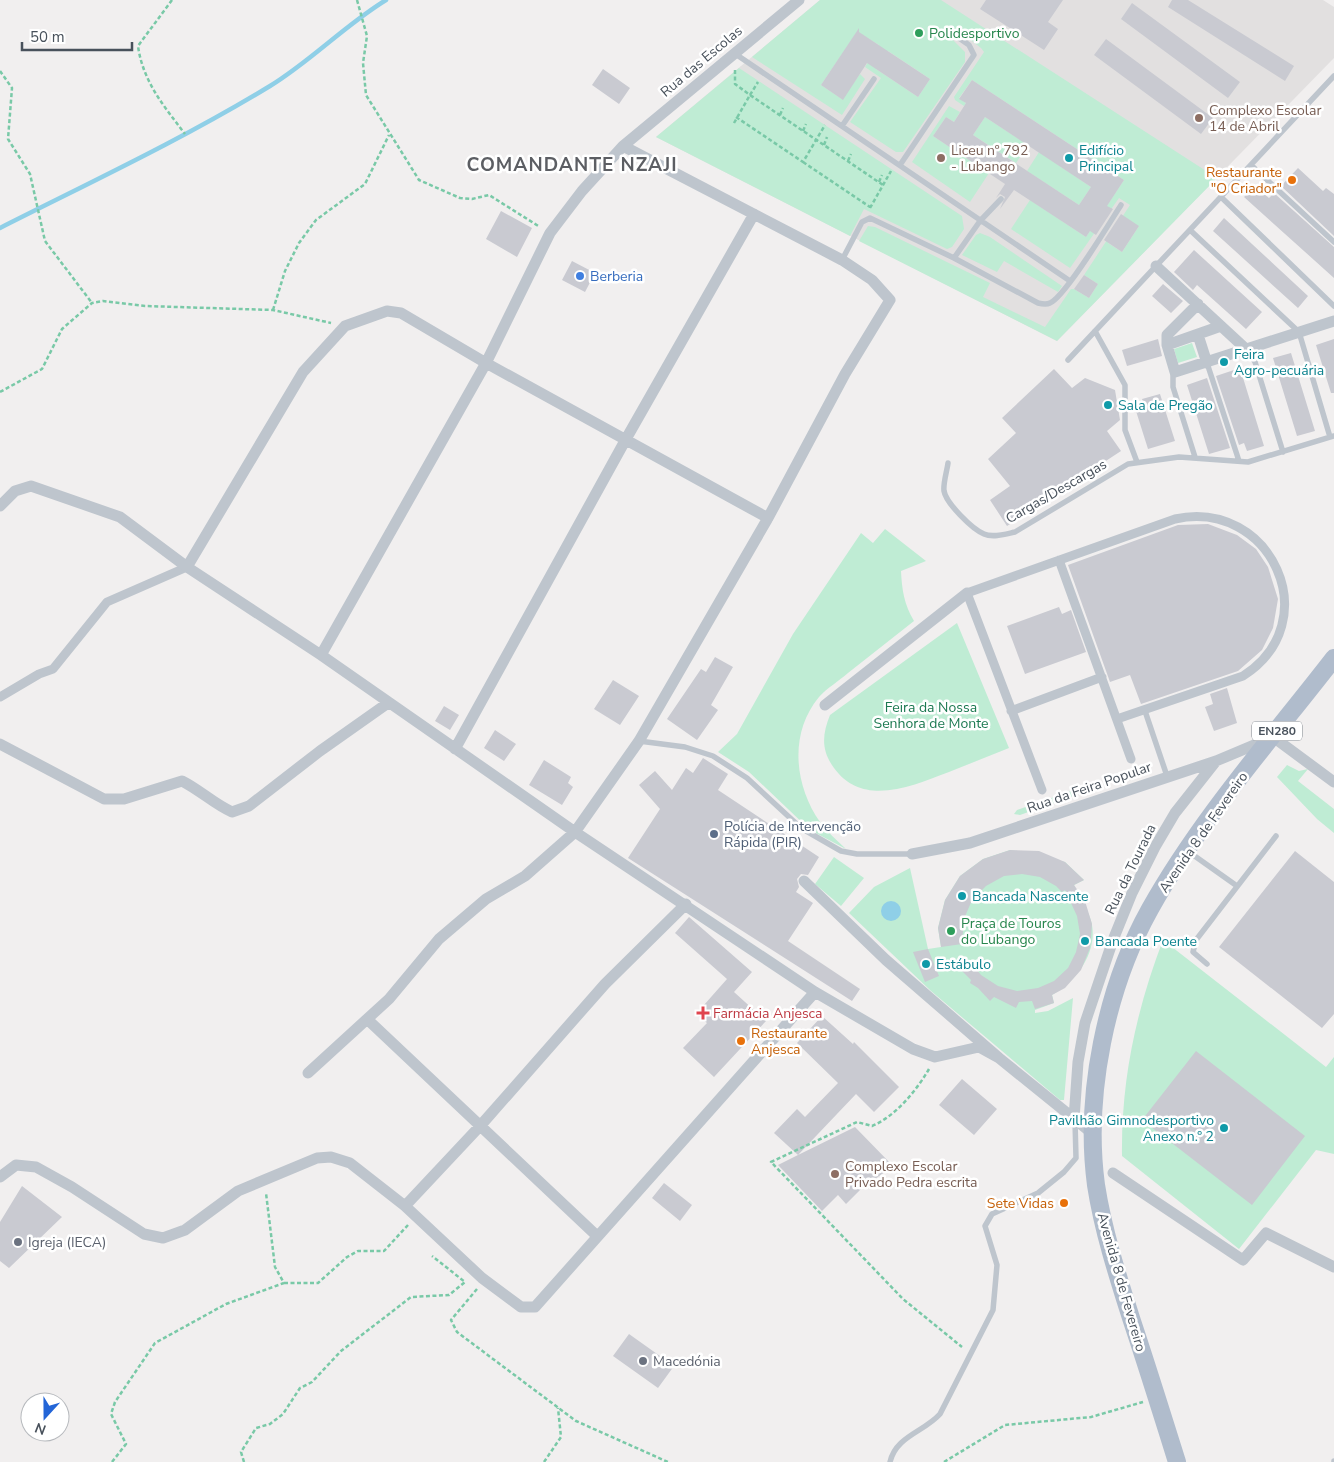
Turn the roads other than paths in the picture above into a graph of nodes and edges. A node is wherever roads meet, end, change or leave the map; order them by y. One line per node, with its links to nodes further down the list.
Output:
1 (799, 0): 3 (street, Rua das Escolas)
2 (956, 36): 8 (lane)
3 (737, 55): 6 (lane); 7 (street, Rua das Escolas)
4 (1334, 76): 9 (lane)
5 (874, 79): 6 (lane)
6 (842, 126): 8 (lane)
7 (623, 146): 13 (street); 31 (street, Rua das Escolas)
8 (898, 164): 14 (lane)
9 (1250, 165): 10 (lane); 16 (lane)
10 (1220, 197): 15 (lane); 22 (lane)
11 (1001, 200): 14 (lane)
12 (1122, 204): 20 (lane)
13 (754, 214): 18 (street); 35 (street)
14 (980, 221): 17 (lane); 20 (lane)
15 (1190, 230): 19 (lane); 26 (lane)
16 (1334, 242)
17 (954, 258): 18 (lane); 20 (lane)
18 (842, 260): 42 (street)
19 (1156, 266): 21 (street); 25 (lane)
20 (1070, 281)
21 (1198, 304): 24 (street); 28 (street)
22 (1334, 306)
23 (1334, 321): 26 (street)
24 (1221, 326): 27 (street); 29 (street)
25 (1095, 331): 30 (lane); 39 (lane)
26 (1299, 332): 29 (street); 34 (lane, Cargas/Descargas)
27 (1198, 334): 28 (street); 32 (street)
28 (1167, 346): 33 (street)
29 (1246, 350): 32 (street); 36 (lane)
30 (1068, 360)
31 (486, 363): 35 (street); 44 (street); 46 (street, Rua das Escolas)
32 (1207, 363): 33 (street); 38 (lane)
33 (1174, 370): 37 (lane)
34 (1332, 436): 36 (lane, Cargas/Descargas)
35 (626, 438): 42 (street); 58 (street)
36 (1283, 452): 38 (lane, Cargas/Descargas)
37 (1195, 457): 38 (lane, Cargas/Descargas); 39 (lane, Cargas/Descargas)
38 (1239, 461)
39 (1137, 462): 40 (lane, Cargas/Descargas)
40 (948, 463)
41 (0, 506): 44 (street)
42 (768, 518): 56 (street)
43 (1059, 560): 45 (street); 48 (street); 53 (street)
44 (187, 567): 46 (street); 49 (street)
45 (967, 593): 51 (street); 52 (street)
46 (321, 655): 50 (street)
47 (1334, 658): 55 (main road, Avenida 8 de Fevereiro / EN280)
48 (1102, 677): 52 (street); 54 (street)
49 (0, 698)
50 (388, 704): 57 (street); 58 (street)
51 (824, 705)
52 (1011, 710): 63 (street)
53 (1145, 711): 54 (street); 61 (lane)
54 (1117, 719): 59 (street)
55 (1273, 737): 60 (street, Rua da Feira Popular); 62 (street); 66 (main road, Avenida 8 de Fevereiro / EN280)
56 (639, 741): 64 (street); 67 (lane)
57 (0, 744)
58 (455, 749): 64 (street)
59 (1131, 759)
60 (1216, 761): 61 (street, Rua da Feira Popular); 76 (street, Rua da Tourada)
61 (1167, 776): 67 (street, Rua da Feira Popular)
62 (1334, 782)
63 (1042, 790)
64 (575, 832): 70 (street); 73 (street)
65 (1276, 836): 69 (lane)
66 (1187, 850): 69 (lane); 78 (main road, Avenida 8 de Fevereiro / EN280)
67 (912, 854)
68 (804, 881): 74 (street)
69 (1237, 886): 71 (lane)
70 (686, 904): 72 (street); 77 (street)
71 (1207, 964)
72 (815, 992): 74 (street); 82 (street)
73 (367, 1019): 75 (street); 77 (street)
74 (998, 1058): 76 (street)
75 (308, 1073)
76 (1074, 1119): 78 (street); 84 (lane)
77 (481, 1125): 81 (street); 82 (street)
78 (1093, 1134): 85 (main road, Avenida 8 de Fevereiro / EN280)
79 (1113, 1173): 83 (street)
80 (0, 1177): 81 (street)
81 (405, 1206): 82 (street)
82 (597, 1236)
83 (1334, 1267)
84 (890, 1462)
85 (1177, 1462)

